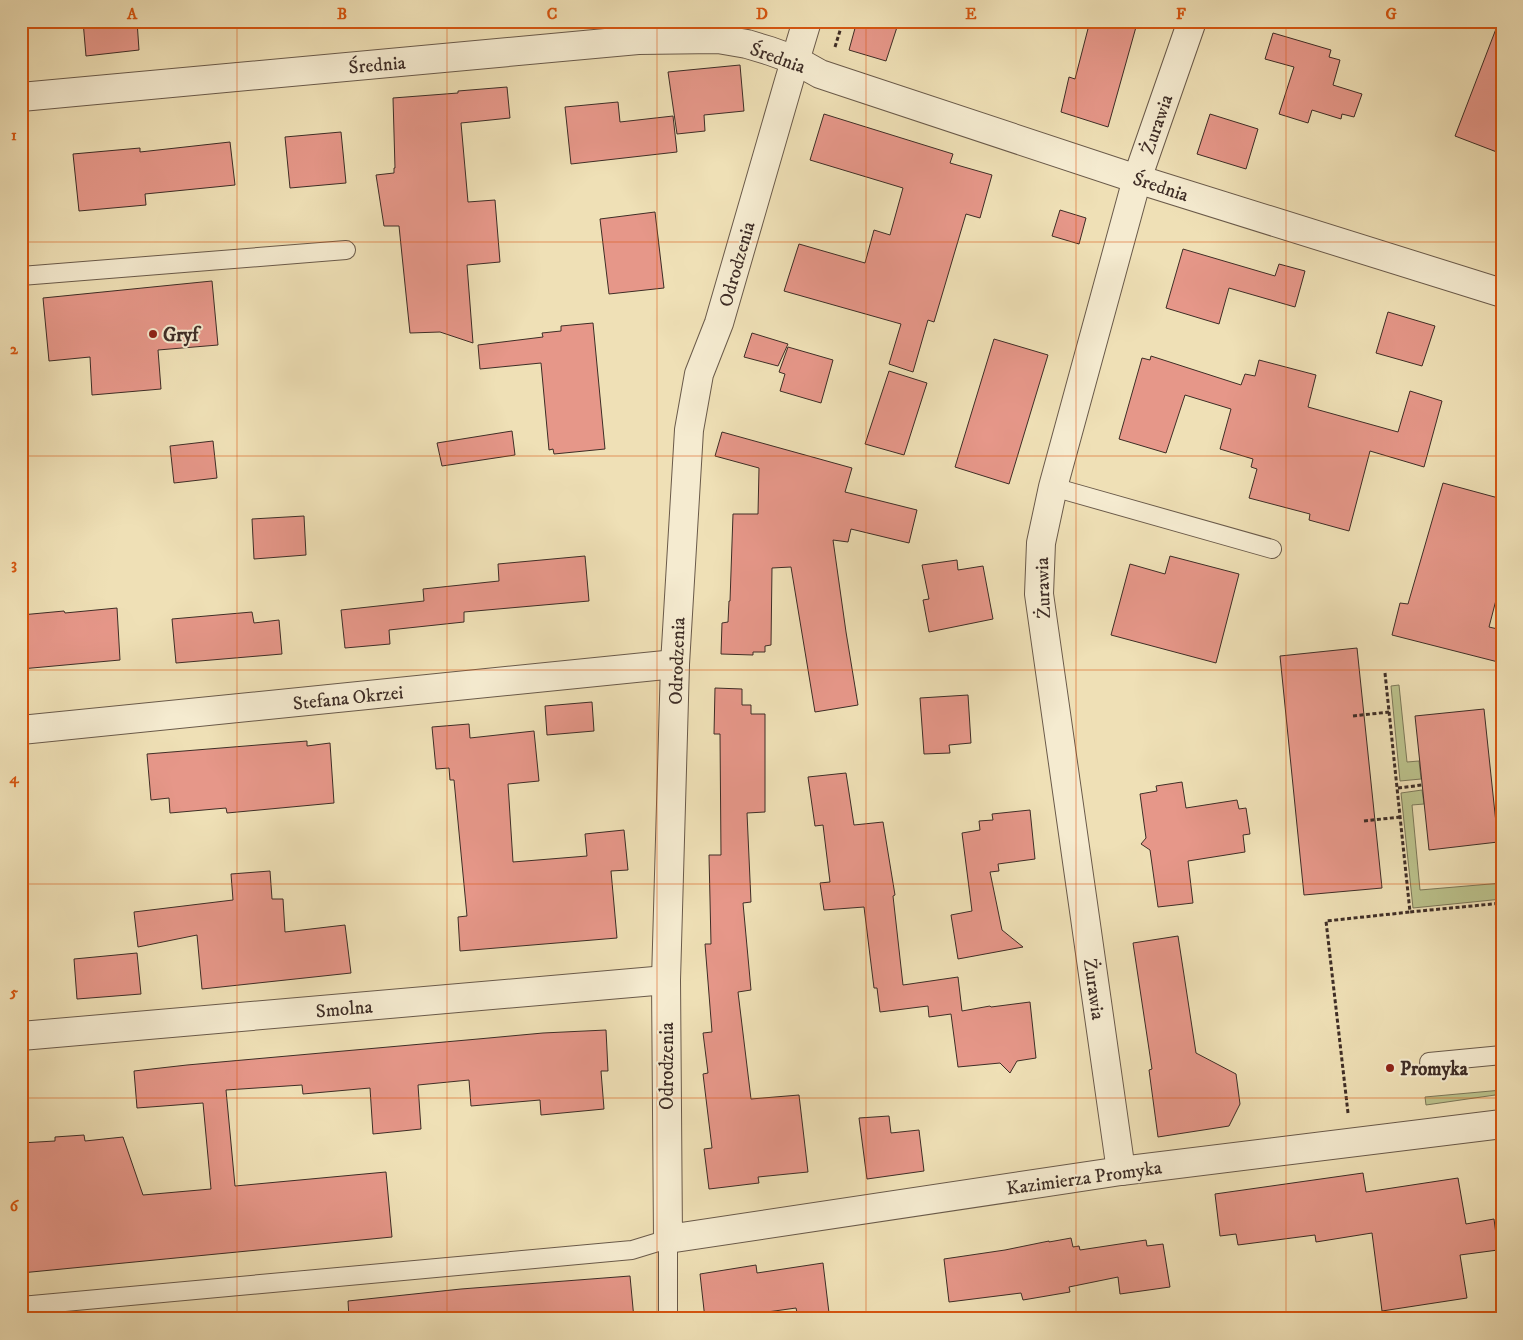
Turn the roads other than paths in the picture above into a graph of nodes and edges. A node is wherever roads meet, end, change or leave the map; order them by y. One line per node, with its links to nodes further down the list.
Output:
1 (808, 21): 3 (street, Odrodzenia)
2 (1192, 21): 5 (street, Żurawia)
3 (795, 60): 4 (street, Średnia); 5 (street, Średnia); 11 (street, Odrodzenia)
4 (21, 97)
5 (1136, 179): 8 (street, Średnia); 9 (street, Żurawia)
6 (346, 250): 7 (lane)
7 (21, 276)
8 (1502, 293)
9 (1053, 487): 10 (lane); 18 (street, Żurawia)
10 (1272, 549)
11 (676, 664): 12 (street, Stefana Okrzei); 13 (street, Odrodzenia)
12 (21, 730)
13 (666, 980): 14 (street, Smolna); 19 (street, Odrodzenia)
14 (21, 1036)
15 (1502, 1055): 16 (lane)
16 (1429, 1062)
17 (1502, 1124): 18 (street, Kazimierza Promyka)
18 (1121, 1171): 19 (street, Kazimierza Promyka)
19 (668, 1239): 20 (lane); 21 (lane, Odrodzenia)
20 (21, 1306)
21 (668, 1319)

